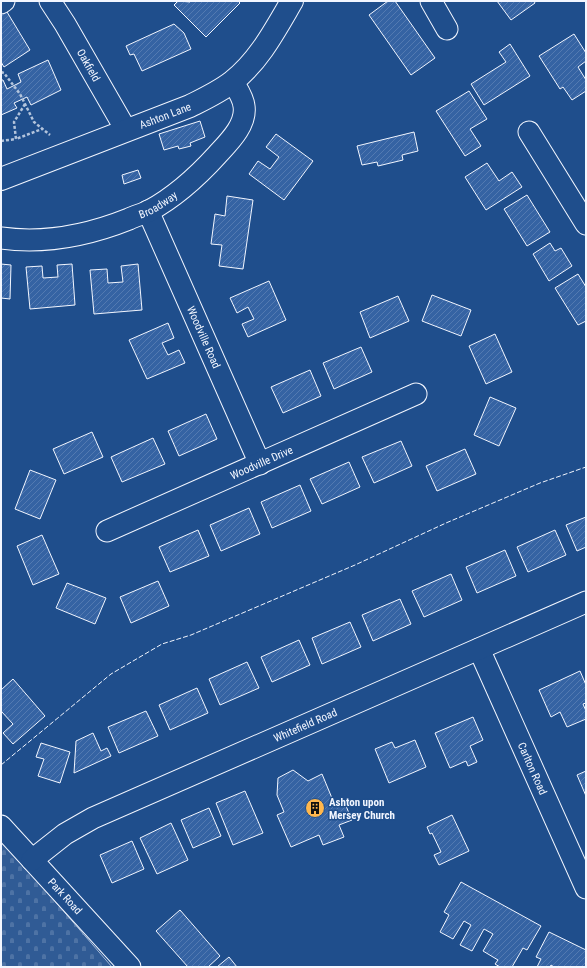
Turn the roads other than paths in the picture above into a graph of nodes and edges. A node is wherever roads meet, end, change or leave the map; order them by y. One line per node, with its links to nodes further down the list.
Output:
1 (4, 1): 5 (street)
2 (50, 1): 8 (street, Oakfield)
3 (292, 1): 7 (main road, Ashton Lane)
4 (431, 1): 6 (street)
5 (1, 3)
6 (447, 29)
7 (233, 82): 8 (main road, Ashton Lane); 11 (street, Broadway)
8 (126, 130): 10 (main road, Ashton Lane)
9 (529, 132): 12 (street)
10 (1, 179)
11 (148, 211): 13 (street, Broadway); 15 (street, Woodville Road)
12 (586, 224)
13 (1, 238)
14 (416, 394): 15 (street, Woodville Drive)
15 (260, 464): 16 (street, Woodville Drive)
16 (107, 531)
17 (586, 602): 18 (street, Whitefield Road)
18 (479, 649): 20 (street, Whitefield Road); 21 (street, Carlton Road)
19 (1, 826): 20 (street, Park Road)
20 (32, 860): 22 (street, Park Road)
21 (586, 888)
22 (130, 967)

